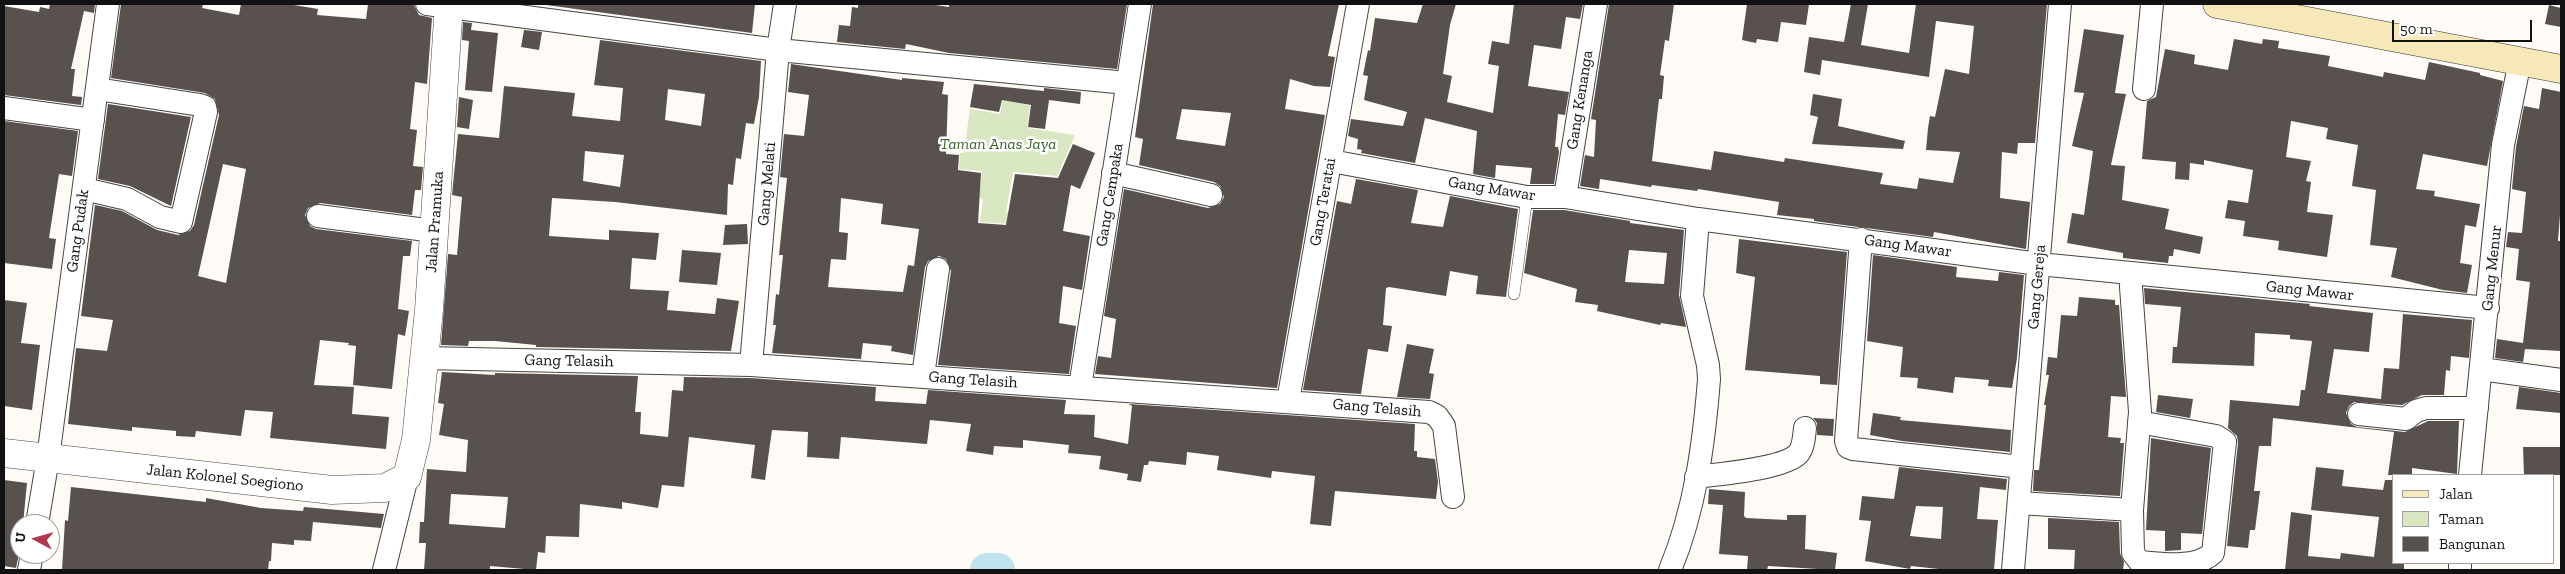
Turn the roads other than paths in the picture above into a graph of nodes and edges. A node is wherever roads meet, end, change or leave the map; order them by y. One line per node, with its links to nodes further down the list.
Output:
1 (108, 4): 15 (street, Gang Pudak)
2 (442, 4): 11 (street); 27 (street, Jalan Pramuka)
3 (785, 4): 11 (street, Gang Melati)
4 (1140, 4): 14 (street, Gang Cempaka)
5 (1358, 4): 19 (street, Gang Teratai)
6 (1596, 4): 24 (street, Gang Kenanga)
7 (2060, 4): 29 (street, Gang Gereja)
8 (2152, 4): 16 (street)
9 (2217, 4): 10 (main road)
10 (2261, 8): 12 (main road)
11 (778, 50): 14 (street); 35 (street, Gang Melati)
12 (2520, 62): 13 (main road); 33 (street, Gang Menur)
13 (2561, 69)
14 (1127, 83): 20 (street, Gang Cempaka)
15 (96, 89): 18 (street, Gang Pudak); 21 (street)
16 (2144, 89)
17 (4, 108): 18 (street)
18 (92, 120): 21 (street, Gang Pudak)
19 (1331, 161): 23 (street, Gang Mawar); 40 (street, Gang Teratai)
20 (1113, 173): 22 (street); 39 (street, Gang Cempaka)
21 (84, 189): 46 (street, Gang Pudak)
22 (1211, 195)
23 (1527, 197): 24 (street, Gang Mawar); 32 (lane)
24 (1565, 197): 26 (street, Gang Mawar)
25 (318, 216): 27 (street)
26 (1698, 219): 28 (street, Gang Mawar); 50 (street)
27 (434, 231): 34 (street, Jalan Pramuka)
28 (1861, 239): 29 (street, Gang Mawar); 47 (street)
29 (2039, 264): 31 (street, Gang Mawar); 47 (street, Gang Gereja)
30 (938, 269): 37 (street)
31 (2130, 273): 33 (street, Gang Mawar); 43 (street)
32 (1514, 294)
33 (2488, 308): 36 (street, Gang Menur)
34 (424, 358): 35 (street, Gang Telasih); 49 (street, Jalan Pramuka)
35 (751, 366): 37 (street, Gang Telasih)
36 (2481, 369): 38 (street); 41 (street, Gang Menur)
37 (923, 376): 39 (street, Gang Telasih)
38 (2561, 380)
39 (1080, 387): 40 (street, Gang Telasih)
40 (1288, 401): 51 (street, Gang Telasih)
41 (2477, 408): 42 (street); 48 (street, Gang Menur)
42 (2359, 414)
43 (2139, 422): 53 (street); 53 (street)
44 (1805, 428): 50 (street)
45 (4, 453): 46 (street, Jalan Kolonel Soegiono)
46 (48, 458): 49 (street, Jalan Kolonel Soegiono); 54 (street, Gang Pudak)
47 (2022, 466): 52 (street, Gang Gereja)
48 (2470, 474)
49 (407, 477): 55 (street)
50 (1696, 477): 56 (street)
51 (1453, 497)
52 (2019, 503): 53 (street); 57 (street, Gang Gereja)
53 (2132, 510)
54 (39, 514)
55 (384, 570)
56 (1670, 570)
57 (2013, 570)

